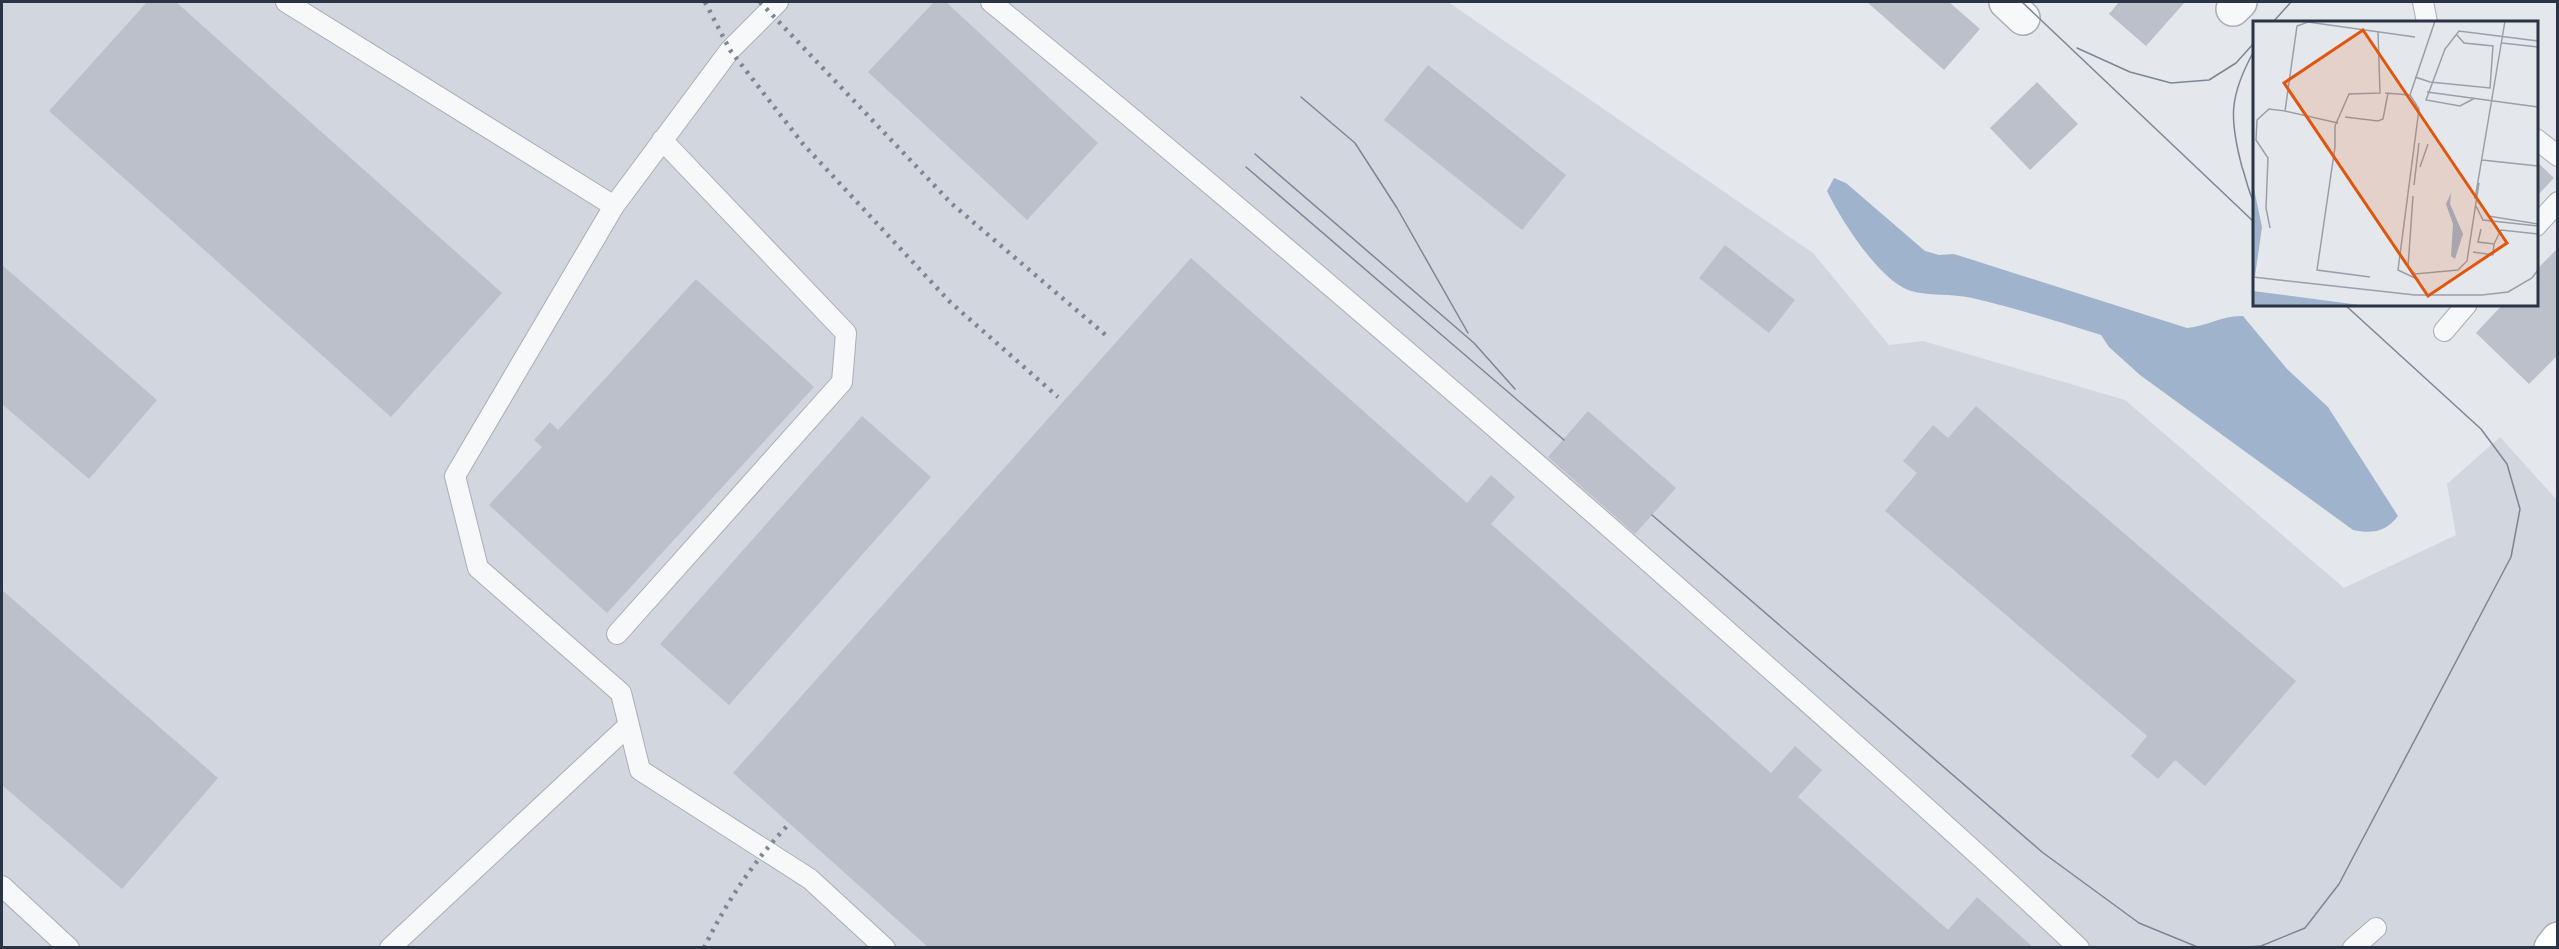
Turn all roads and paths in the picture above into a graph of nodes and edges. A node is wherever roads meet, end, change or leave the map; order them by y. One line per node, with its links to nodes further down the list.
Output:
1 (286, 2): 10 (lane)
2 (778, 2): 6 (lane)
3 (992, 2): 22 (lane)
4 (2423, 2): 5 (lane)
5 (2427, 21)
6 (662, 140): 10 (lane); 14 (lane)
7 (2538, 141): 8 (lane)
8 (2558, 156)
9 (2558, 202): 11 (lane)
10 (614, 206): 15 (lane)
11 (2538, 224)
12 (2465, 306): 13 (lane)
13 (2444, 331)
14 (617, 634)
15 (629, 725): 20 (lane); 21 (lane)
16 (2, 886): 19 (lane)
17 (2376, 928): 23 (lane)
18 (2558, 939): 24 (main road)
19 (69, 948)
20 (390, 948)
21 (885, 948)
22 (2079, 948)
23 (2353, 948)
24 (2551, 948)

